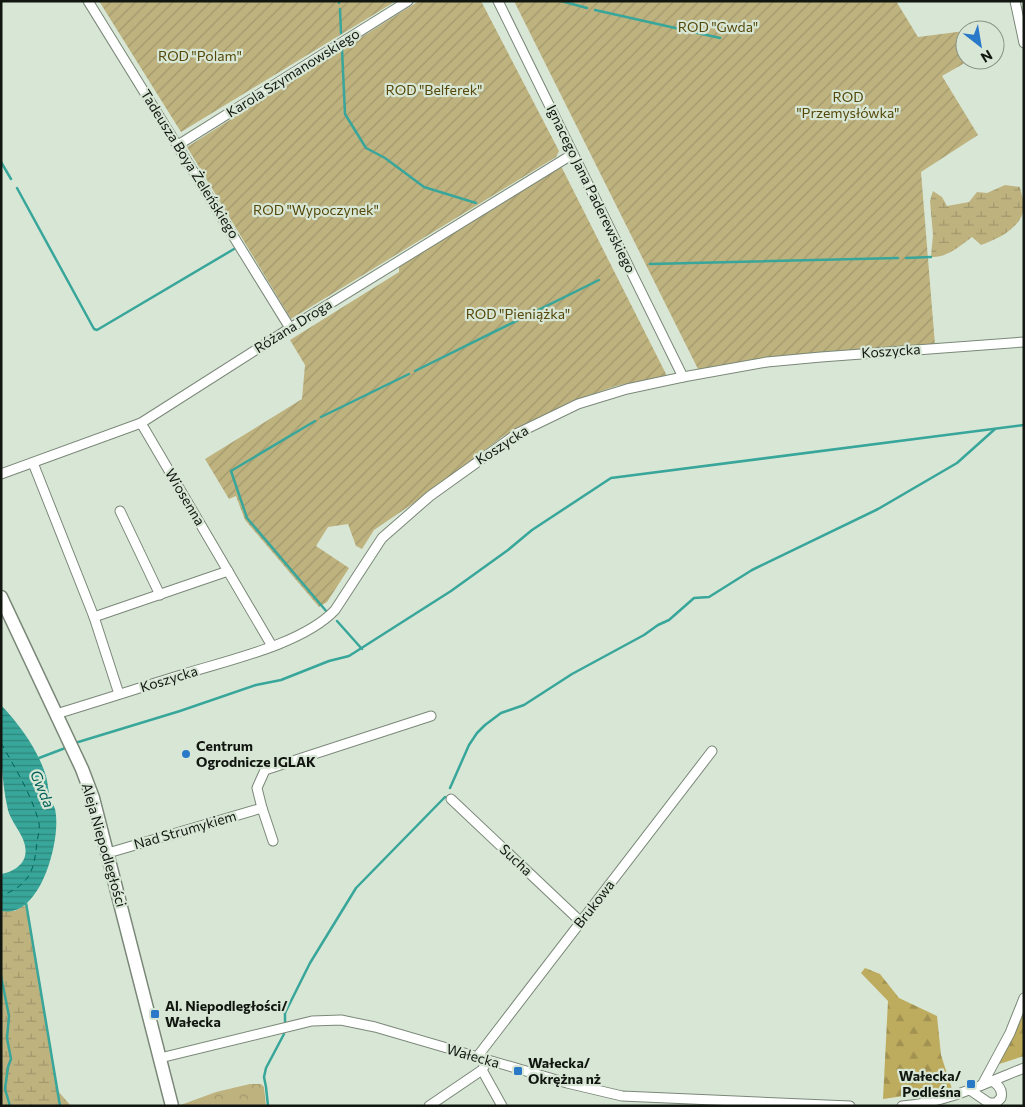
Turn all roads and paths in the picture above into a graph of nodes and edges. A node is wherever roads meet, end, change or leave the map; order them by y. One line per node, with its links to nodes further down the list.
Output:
1 (88, 1): 6 (street, Tadeusza Boya Żeleńskiego)
2 (408, 1): 6 (street, Karola Szymanowskiego)
3 (498, 1): 7 (street, Ignacego Jana Paderewskiego)
4 (1015, 1): 5 (street)
5 (1024, 43)
6 (178, 144): 8 (street, Tadeusza Boya Żeleńskiego)
7 (573, 154): 8 (street, Różana Droga); 10 (street, Ignacego Jana Paderewskiego)
8 (290, 328): 11 (street, Różana Droga)
9 (1024, 342): 10 (street, Koszycka)
10 (683, 377): 19 (street, Koszycka)
11 (141, 423): 12 (street, Różana Droga); 15 (street, Wiosenna)
12 (33, 463): 13 (street, Różana Droga); 18 (street)
13 (1, 474)
14 (120, 511): 16 (street)
15 (228, 571): 16 (street); 19 (street, Wiosenna)
16 (160, 595): 18 (street)
17 (1, 597): 21 (street, Aleja Niepodległości)
18 (94, 618): 20 (street)
19 (272, 646): 20 (street, Koszycka)
20 (119, 694): 21 (street, Koszycka)
21 (56, 714): 27 (street, Aleja Niepodległości)
22 (430, 716): 25 (street)
23 (712, 751): 28 (street, Brukowa)
24 (451, 799): 28 (street, Sucha)
25 (262, 808): 26 (street); 27 (street, Nad Strumykiem)
26 (273, 841)
27 (108, 853): 31 (street, Aleja Niepodległości)
28 (580, 921): 30 (street, Brukowa)
29 (1024, 998): 36 (street)
30 (477, 1057): 31 (street, Wałecka); 32 (street, Wałecka)
31 (160, 1058): 39 (street, Aleja Niepodległości)
32 (488, 1060): 34 (street); 42 (street, Wałecka)
33 (1024, 1068): 35 (street)
34 (482, 1070): 40 (street); 41 (street)
35 (992, 1081): 36 (street); 37 (street)
36 (982, 1085): 37 (street)
37 (970, 1090): 38 (street)
38 (924, 1105): 43 (street)
39 (172, 1106)
40 (429, 1106)
41 (502, 1106)
42 (850, 1106)
43 (902, 1106)

